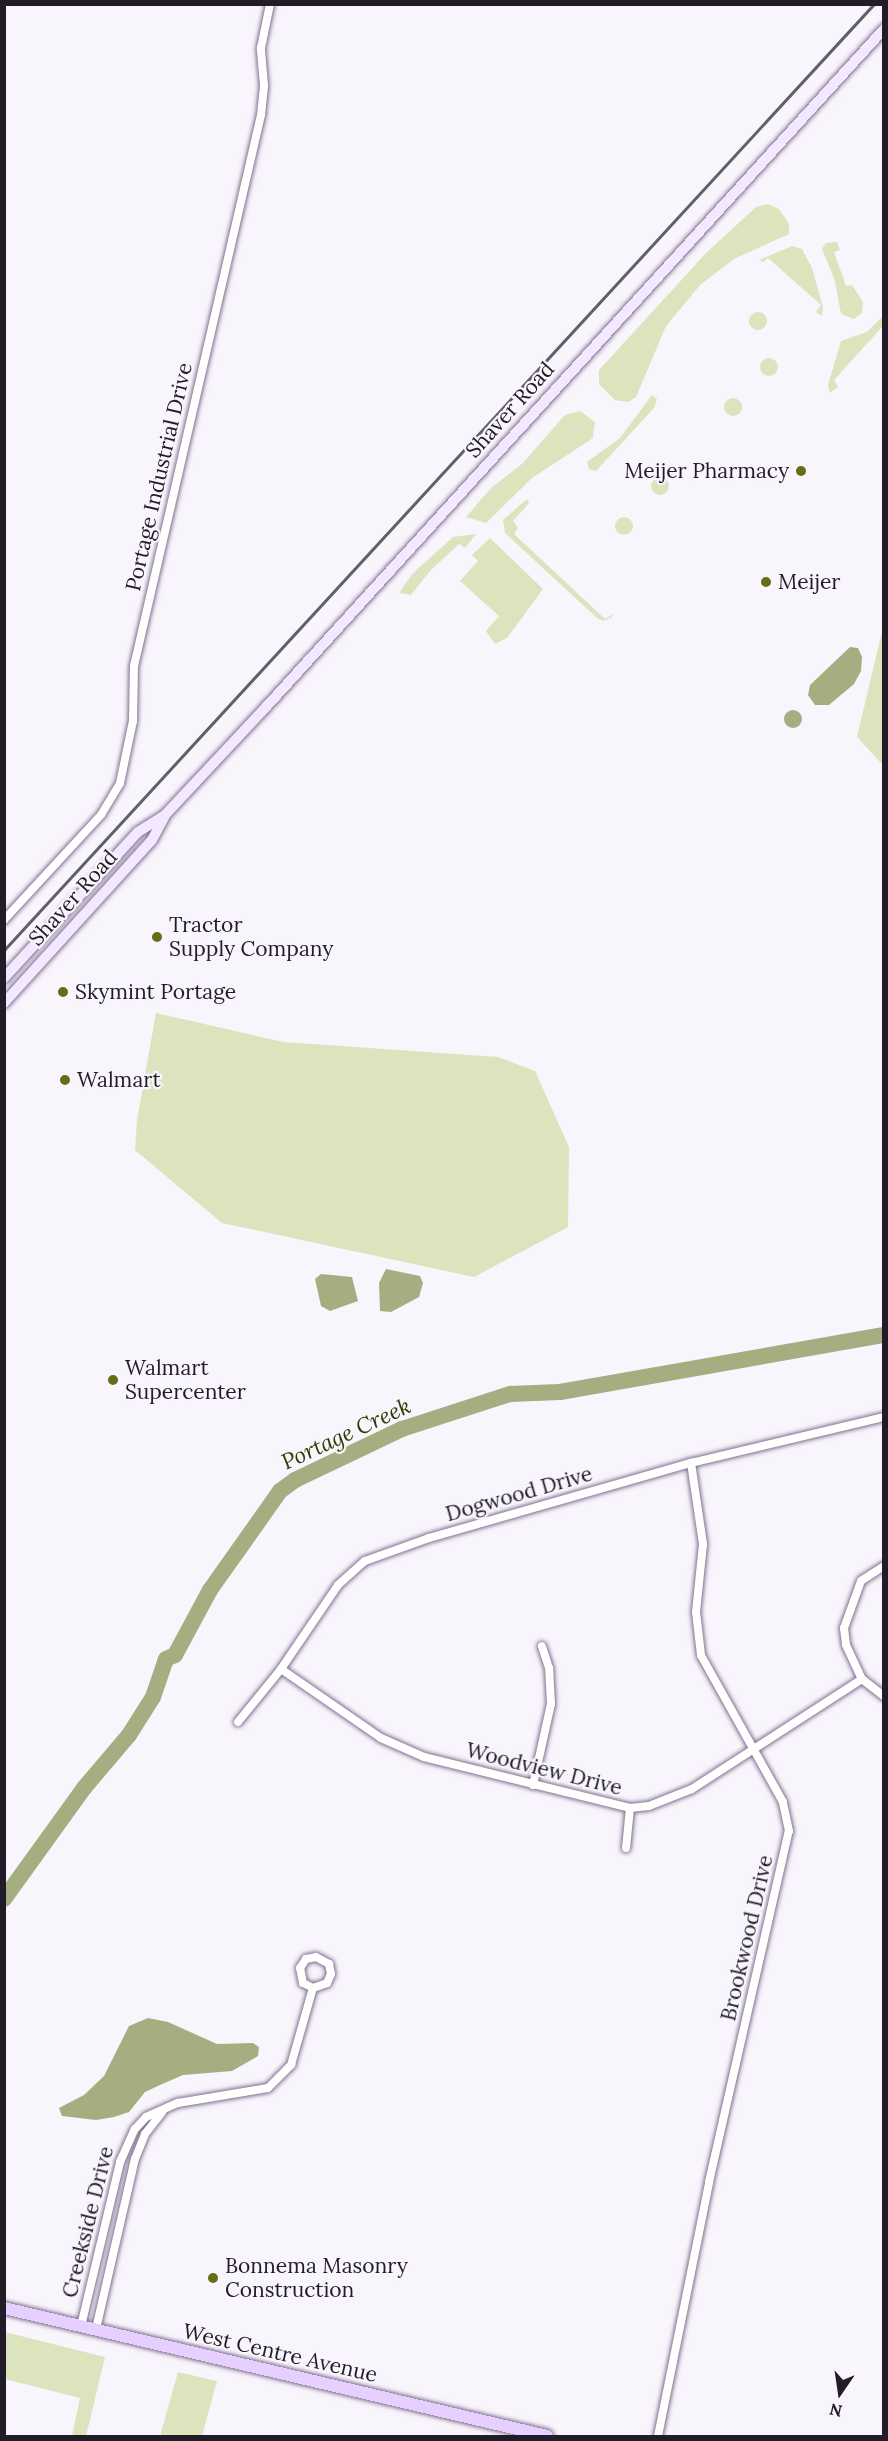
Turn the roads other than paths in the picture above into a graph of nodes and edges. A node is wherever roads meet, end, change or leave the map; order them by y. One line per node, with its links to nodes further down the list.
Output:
1 (270, 4): 4 (street, Portage Industrial Drive)
2 (884, 29): 3 (main road, Shaver Road)
3 (165, 815): 5 (main road, Shaver Road); 6 (main road, Shaver Road)
4 (4, 920)
5 (4, 978)
6 (4, 1003)
7 (884, 1417): 8 (street, Dogwood Drive)
8 (691, 1463): 11 (street, Dogwood Drive); 15 (street, Brookwood Drive)
9 (884, 1566): 12 (street)
10 (542, 1646): 16 (street)
11 (281, 1669): 14 (street, Dogwood Drive); 16 (street, Woodview Drive)
12 (862, 1679): 13 (street); 15 (street, Woodview Drive)
13 (884, 1696)
14 (238, 1722)
15 (756, 1750): 17 (street, Woodview Drive); 29 (street, Brookwood Drive)
16 (533, 1785): 17 (street, Woodview Drive)
17 (630, 1808): 18 (street)
18 (626, 1848)
19 (313, 1988): 19 (street, Creekside Drive); 20 (street, Creekside Drive)
20 (164, 2110): 21 (street, Creekside Drive); 22 (street, Creekside Drive)
21 (119, 2167): 22 (street); 23 (street, Creekside Drive)
22 (132, 2170): 24 (street, Creekside Drive)
23 (103, 2232): 24 (street); 26 (street, Creekside Drive)
24 (117, 2235): 27 (street, Creekside Drive)
25 (4, 2308): 26 (main road, West Centre Avenue)
26 (81, 2326): 27 (main road, West Centre Avenue)
27 (96, 2330): 28 (main road, West Centre Avenue)
28 (547, 2436)
29 (658, 2436)

